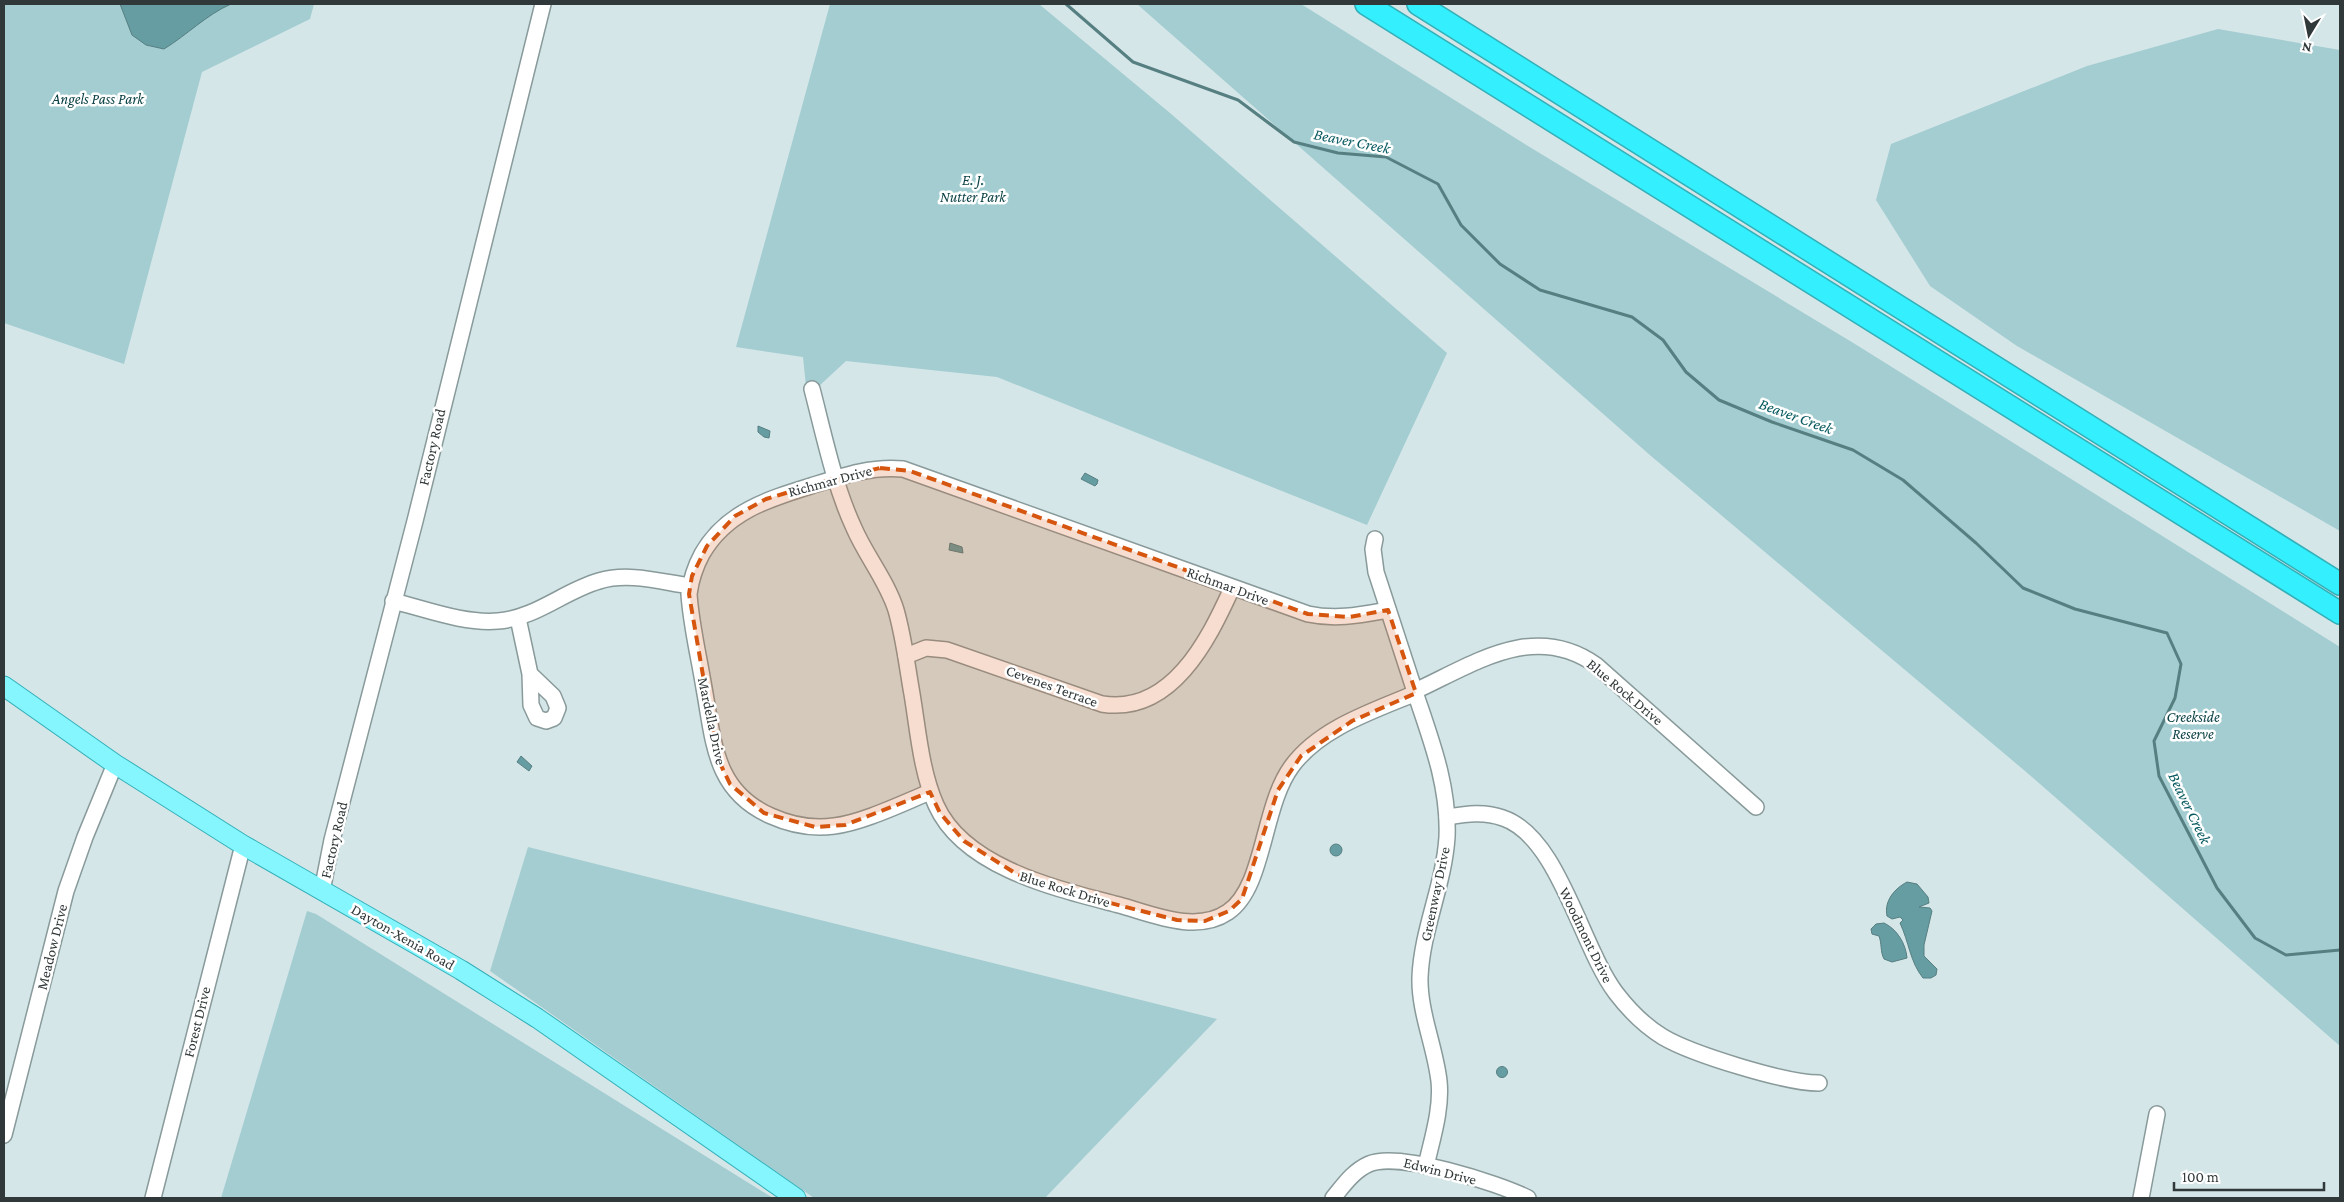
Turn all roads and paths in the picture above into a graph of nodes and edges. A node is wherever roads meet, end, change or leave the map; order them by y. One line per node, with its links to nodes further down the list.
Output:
1 (544, 4): 10 (street, Factory Road)
2 (1366, 4): 12 (highway)
3 (1418, 4): 7 (highway)
4 (812, 389): 5 (street, Blue Rock Drive)
5 (836, 478): 8 (street, Richmar Drive); 9 (street, Richmar Drive); 14 (street, Blue Rock Drive)
6 (1375, 539): 11 (street, Greenway Drive)
7 (2340, 584)
8 (690, 586): 13 (street); 19 (street, Mardella Drive)
9 (1232, 588): 11 (street, Richmar Drive); 14 (street, Cevenes Terrace)
10 (393, 601): 13 (street); 23 (street, Factory Road)
11 (1388, 610): 17 (street, Greenway Drive)
12 (2340, 613)
13 (518, 618): 15 (street)
14 (906, 656): 19 (street, Blue Rock Drive)
15 (530, 674)
16 (4, 686): 18 (main road, Dayton-Xenia Road)
17 (1415, 692): 19 (street, Blue Rock Drive); 20 (street, Blue Rock Drive); 21 (street, Greenway Drive)
18 (114, 764): 22 (main road, Dayton-Xenia Road); 26 (street, Meadow Drive)
19 (930, 792)
20 (1756, 807)
21 (1446, 817): 24 (street, Woodmont Drive); 27 (street, Greenway Drive)
22 (243, 846): 23 (main road, Dayton-Xenia Road); 28 (street, Forest Drive)
23 (322, 891): 29 (main road, Dayton-Xenia Road)
24 (1819, 1083)
25 (2157, 1114): 32 (street)
26 (4, 1136)
27 (1426, 1166): 30 (street, Edwin Drive); 31 (street, Edwin Drive)
28 (153, 1198)
29 (796, 1198)
30 (1333, 1198)
31 (1528, 1198)
32 (2141, 1198)

